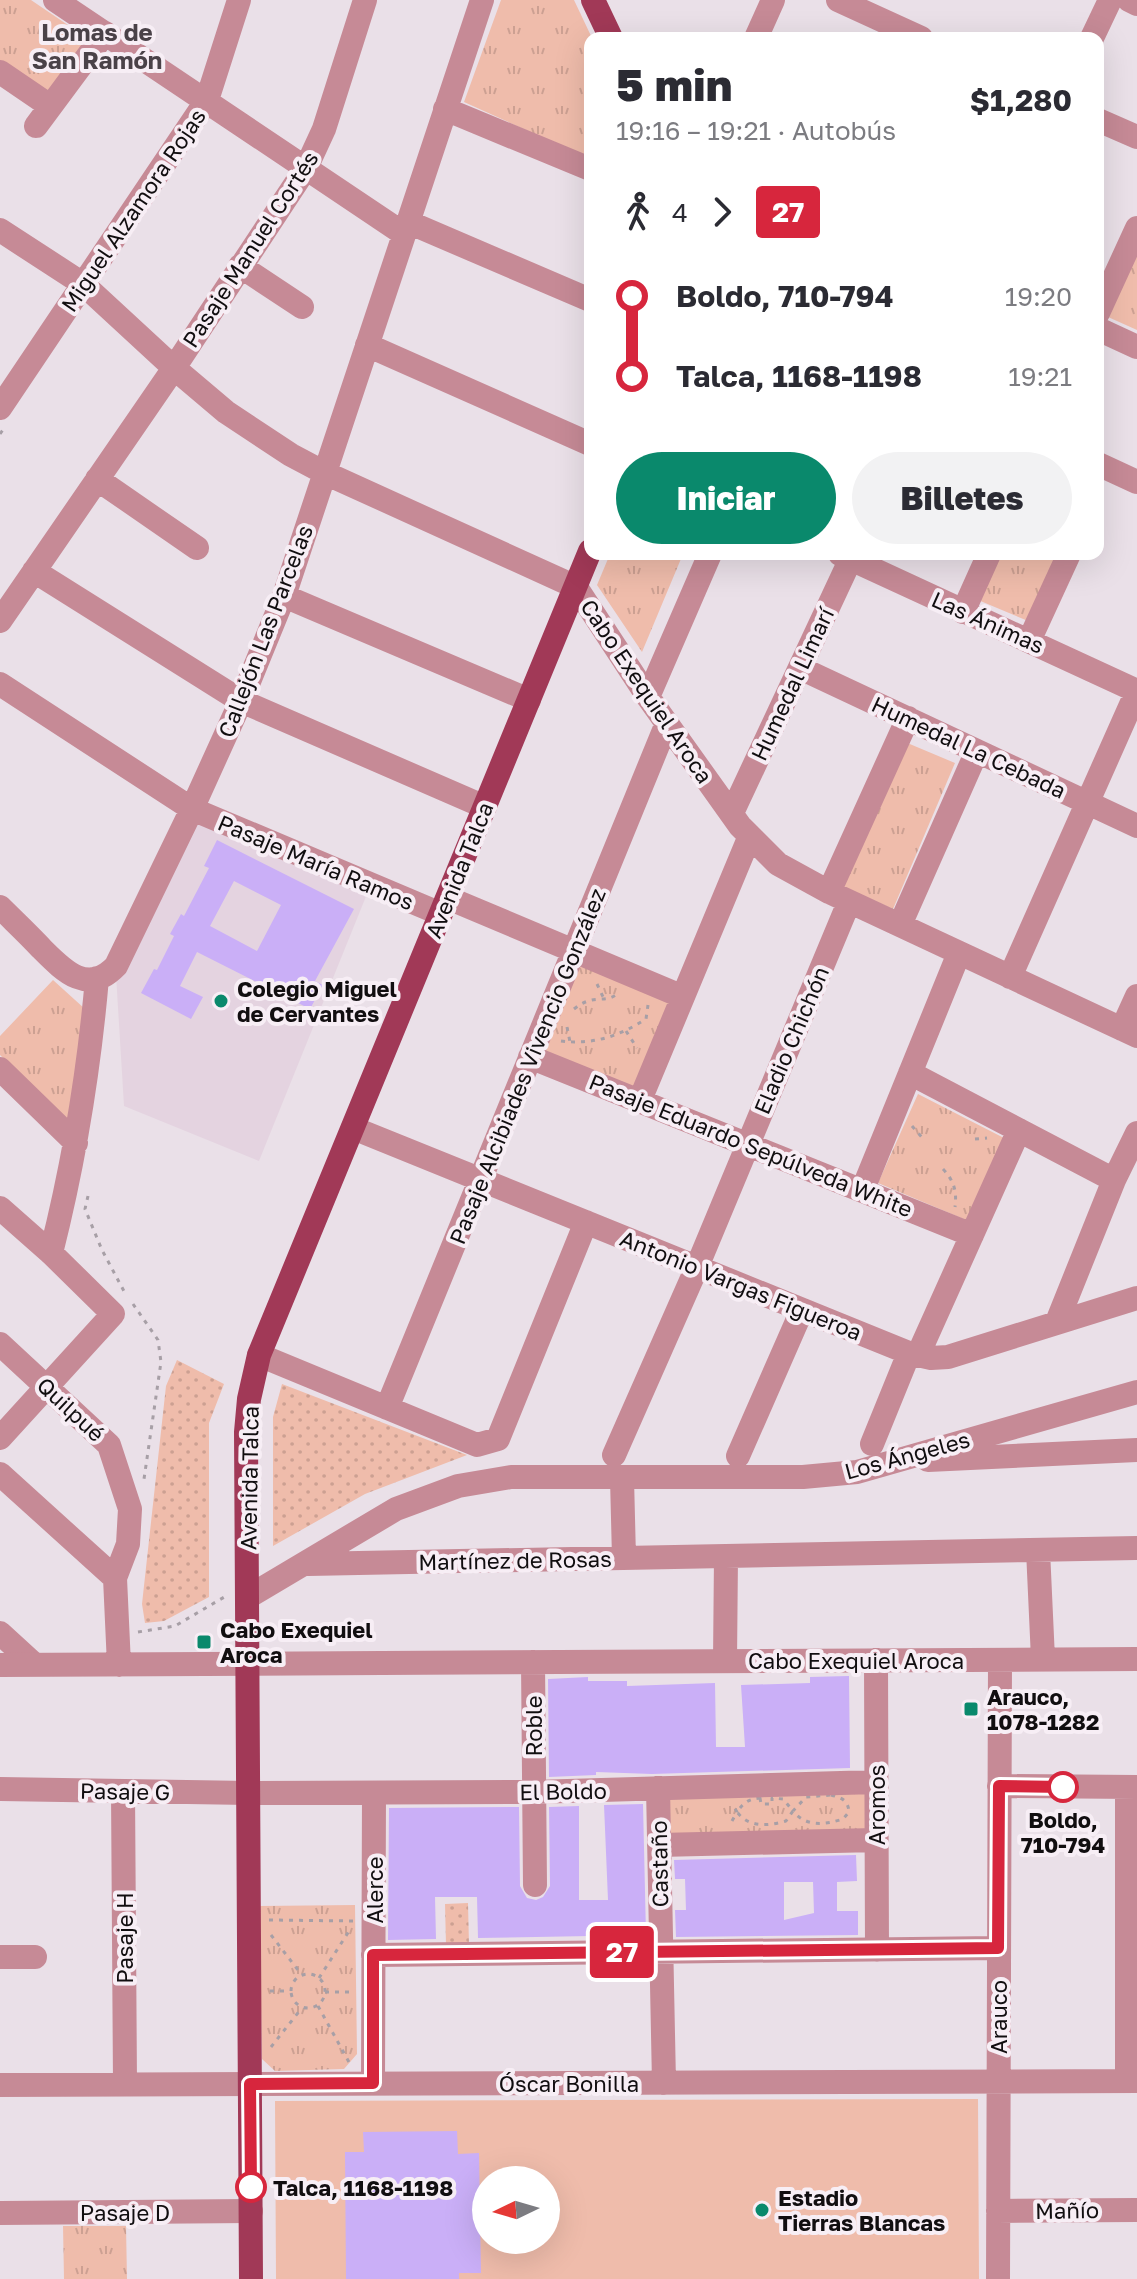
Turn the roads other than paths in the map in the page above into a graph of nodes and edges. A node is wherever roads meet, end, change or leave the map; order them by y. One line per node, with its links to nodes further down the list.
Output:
1 (55, 0): 15 (street)
2 (239, 0): 17 (street, Miguel Alzamora Rojas)
3 (365, 0): 22 (street, Pasaje Manuel Cortés)
4 (482, 0): 18 (street, Callejón Las Parcelas)
5 (593, 0): 11 (main road)
6 (773, 0): 12 (street)
7 (838, 0): 13 (street)
8 (1110, 0): 14 (street)
9 (1129, 0): 10 (street)
10 (1137, 4)
11 (608, 32)
12 (759, 32)
13 (892, 32)
14 (1095, 32)
15 (105, 33): 16 (street); 17 (street)
16 (0, 72)
17 (207, 100): 22 (street); 27 (street, Miguel Alzamora Rojas)
18 (445, 109): 21 (street); 23 (street, Callejón Las Parcelas)
19 (1104, 123): 20 (street)
20 (1137, 137)
21 (584, 167)
22 (306, 168): 23 (street); 26 (street, Pasaje Manuel Cortés)
23 (406, 228): 28 (street); 32 (street, Callejón Las Parcelas)
24 (1137, 228): 29 (street)
25 (0, 230): 27 (street, Cabo Exequiel Aroca)
26 (240, 266): 30 (street); 34 (street, Pasaje Manuel Cortés)
27 (83, 284): 34 (street, Cabo Exequiel Aroca); 35 (street, Miguel Alzamora Rojas)
28 (584, 298)
29 (1104, 300)
30 (302, 307)
31 (1104, 332): 33 (street)
32 (367, 345): 36 (street); 37 (street, Callejón Las Parcelas)
33 (1137, 347)
34 (174, 368): 37 (street, Cabo Exequiel Aroca); 39 (street, Pasaje Manuel Cortés)
35 (0, 408)
36 (584, 441)
37 (325, 473): 49 (street, Cabo Exequiel Aroca); 50 (street, Callejón Las Parcelas)
38 (1104, 475): 40 (street)
39 (97, 479): 41 (street); 48 (street, Pasaje Manuel Cortés)
40 (1137, 482)
41 (197, 548)
42 (586, 560): 49 (main road, Avenida Talca)
43 (707, 560): 57 (street)
44 (845, 560): 54 (street, Humedal Limarí)
45 (855, 560): 51 (street, Las Ánimas)
46 (986, 560): 51 (street)
47 (1066, 560): 53 (street)
48 (34, 571): 52 (street, Pasaje Manuel Cortés); 59 (street)
49 (576, 587): 57 (street, Cabo Exequiel Aroca); 58 (main road, Avenida Talca)
50 (284, 596): 58 (street); 59 (street, Callejón Las Parcelas)
51 (963, 612): 53 (street, Las Ánimas)
52 (0, 621)
53 (1029, 641): 56 (street, Las Ánimas)
54 (800, 668): 60 (street, Humedal La Cebada); 66 (street, Humedal Limarí)
55 (0, 684): 65 (street, Pasaje María Ramos)
56 (1137, 691): 63 (street)
57 (648, 697): 61 (street, Cabo Exequiel Aroca)
58 (529, 700): 64 (main road, Avenida Talca)
59 (241, 701): 64 (street); 65 (street, Callejón Las Parcelas)
60 (908, 718): 62 (street, Humedal La Cebada); 69 (street, Eladio Chichón)
61 (667, 723): 66 (street, Cabo Exequiel Aroca); 73 (street, Pasaje Alcibiades Vivencio González)
62 (977, 751): 63 (street, Humedal La Cebada); 72 (street)
63 (1088, 803): 67 (street, Humedal La Cebada); 75 (street)
64 (485, 807): 70 (main road, Avenida Talca)
65 (192, 809): 70 (street, Pasaje María Ramos); 76 (street, Callejón Las Parcelas)
66 (732, 813): 68 (street, Cabo Exequiel Aroca)
67 (1137, 826)
68 (749, 838): 69 (street, Cabo Exequiel Aroca); 77 (street)
69 (839, 897): 72 (street, Cabo Exequiel Aroca); 88 (street, Eladio Chichón)
70 (444, 906): 73 (street, Pasaje María Ramos); 84 (main road, Avenida Talca)
71 (0, 907): 76 (street)
72 (900, 925): 74 (street, Cabo Exequiel Aroca)
73 (574, 951): 77 (street, Pasaje María Ramos); 80 (street, Pasaje Alcibiades Vivencio González)
74 (959, 953): 75 (street, Cabo Exequiel Aroca); 82 (street)
75 (1010, 977): 79 (street, Cabo Exequiel Aroca)
76 (97, 978): 87 (street)
77 (681, 996): 83 (street)
78 (1137, 996): 79 (street)
79 (1130, 1032)
80 (534, 1047): 83 (street, Pasaje Eduardo Sepúlveda White); 89 (street, Pasaje Alcibiades Vivencio González)
81 (0, 1069): 87 (street)
82 (910, 1073): 85 (street); 91 (street)
83 (640, 1100): 88 (street, Pasaje Eduardo Sepúlveda White)
84 (353, 1128): 89 (street, Antonio Vargas Figueroa); 102 (main road, Avenida Talca)
85 (1019, 1130): 90 (street); 94 (street)
86 (1137, 1133): 90 (street)
87 (76, 1143): 95 (street)
88 (748, 1145): 91 (street, Pasaje Eduardo Sepúlveda White); 96 (street, Eladio Chichón)
89 (480, 1179): 93 (street, Antonio Vargas Figueroa); 105 (street, Pasaje Alcibiades Vivencio González)
90 (1114, 1180): 99 (street)
91 (863, 1189): 94 (street, Pasaje Eduardo Sepúlveda White)
92 (0, 1208): 95 (street)
93 (586, 1222): 96 (street, Antonio Vargas Figueroa); 105 (street)
94 (962, 1231): 101 (street)
95 (51, 1253): 103 (street)
96 (697, 1267): 98 (street, Antonio Vargas Figueroa); 110 (street, Eladio Chichón)
97 (1137, 1298): 99 (street, Antonio Vargas Figueroa)
98 (802, 1310): 101 (street, Antonio Vargas Figueroa); 109 (street)
99 (1057, 1322): 101 (street, Antonio Vargas Figueroa)
100 (0, 1344): 103 (street, Quilpué)
101 (914, 1354): 108 (street)
102 (259, 1355): 105 (street); 118 (main road, Avenida Talca)
103 (48, 1387): 106 (street); 117 (street, Quilpué)
104 (1137, 1392): 108 (street, Los Ángeles)
105 (387, 1408)
106 (0, 1438)
107 (1137, 1450): 108 (street)
108 (879, 1454): 110 (street, Los Ángeles)
109 (738, 1456)
110 (618, 1466): 115 (street); 116 (street, Los Ángeles)
111 (0, 1474): 117 (street)
112 (1137, 1548): 113 (street, Martínez de Rosas)
113 (1038, 1550): 114 (street, Martínez de Rosas); 120 (street)
114 (726, 1556): 115 (street, Martínez de Rosas); 124 (street)
115 (624, 1558): 116 (street, Martínez de Rosas)
116 (303, 1564): 118 (street, Los Ángeles)
117 (115, 1578): 129 (street)
118 (248, 1597): 126 (main road, Avenida Talca)
119 (0, 1633): 128 (street)
120 (1043, 1659): 121 (street, Cabo Exequiel Aroca); 123 (street, Cabo Exequiel Aroca)
121 (1137, 1659)
122 (876, 1660): 123 (street, Cabo Exequiel Aroca); 124 (street, Cabo Exequiel Aroca); 130 (street, Aromos)
123 (1000, 1660): 131 (street, Arauco)
124 (725, 1661): 125 (street, Cabo Exequiel Aroca)
125 (533, 1662): 126 (street, Cabo Exequiel Aroca); 136 (street, Roble)
126 (249, 1664): 129 (street, Cabo Exequiel Aroca); 137 (main road, Avenida Talca)
127 (0, 1665): 128 (street, Cabo Exequiel Aroca)
128 (35, 1665): 129 (street, Cabo Exequiel Aroca)
129 (119, 1665)
130 (876, 1782): 133 (street, El Boldo); 139 (street, Aromos)
131 (999, 1786): 132 (street); 142 (street, Arauco)
132 (1132, 1787): 150 (street)
133 (658, 1788): 136 (street, El Boldo); 140 (street, Castaño)
134 (0, 1789): 135 (street, Pasaje G)
135 (123, 1791): 137 (street, Pasaje G); 153 (street, Pasaje H)
136 (533, 1792): 138 (street, El Boldo); 141 (street, Roble)
137 (249, 1793): 138 (street, El Boldo); 148 (main road, Avenida Talca)
138 (374, 1793): 145 (street, Alerce)
139 (876, 1840): 140 (street); 143 (street, Aromos)
140 (659, 1845): 144 (street, Castaño)
141 (535, 1885)
142 (998, 1948): 143 (street); 149 (street, Arauco)
143 (877, 1950): 144 (street)
144 (661, 1952): 145 (street); 152 (street, Castaño)
145 (373, 1955): 151 (street, Alerce)
146 (0, 1957): 147 (street)
147 (35, 1957)
148 (250, 2074): 151 (street, Óscar Bonilla); 153 (street, Óscar Bonilla); 156 (main road, Avenida Talca)
149 (997, 2081): 150 (street, Óscar Bonilla); 152 (street, Óscar Bonilla); 157 (street, Arauco)
150 (1132, 2081)
151 (361, 2083): 152 (street, Óscar Bonilla)
152 (664, 2083)
153 (125, 2084): 154 (street, Óscar Bonilla)
154 (0, 2085)
155 (1137, 2210): 157 (street, Mañío)
156 (251, 2211): 158 (street, Pasaje D); 159 (main road, Avenida Talca)
157 (998, 2211): 160 (street, Arauco)
158 (0, 2213)
159 (251, 2279)
160 (998, 2279)

